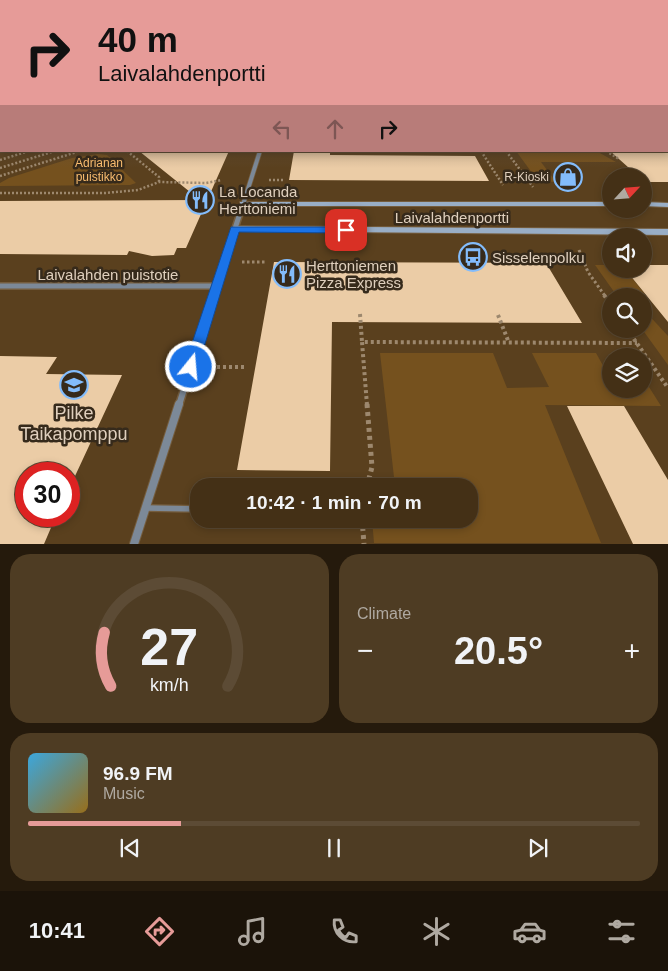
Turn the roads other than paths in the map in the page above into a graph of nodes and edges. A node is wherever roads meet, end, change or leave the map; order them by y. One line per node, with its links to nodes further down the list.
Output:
1 (260, 152): 2 (street)
2 (243, 204): 3 (street, Laivalahdenportti); 6 (street)
3 (602, 204)
4 (652, 204): 5 (street)
5 (668, 205)
6 (235, 229): 7 (street, Laivalahdenportti); 9 (street)
7 (668, 232)
8 (0, 286): 9 (street, Laivalahden puistotie)
9 (216, 286): 10 (street)
10 (145, 508): 11 (lane); 12 (street)
11 (190, 509)
12 (134, 544)

